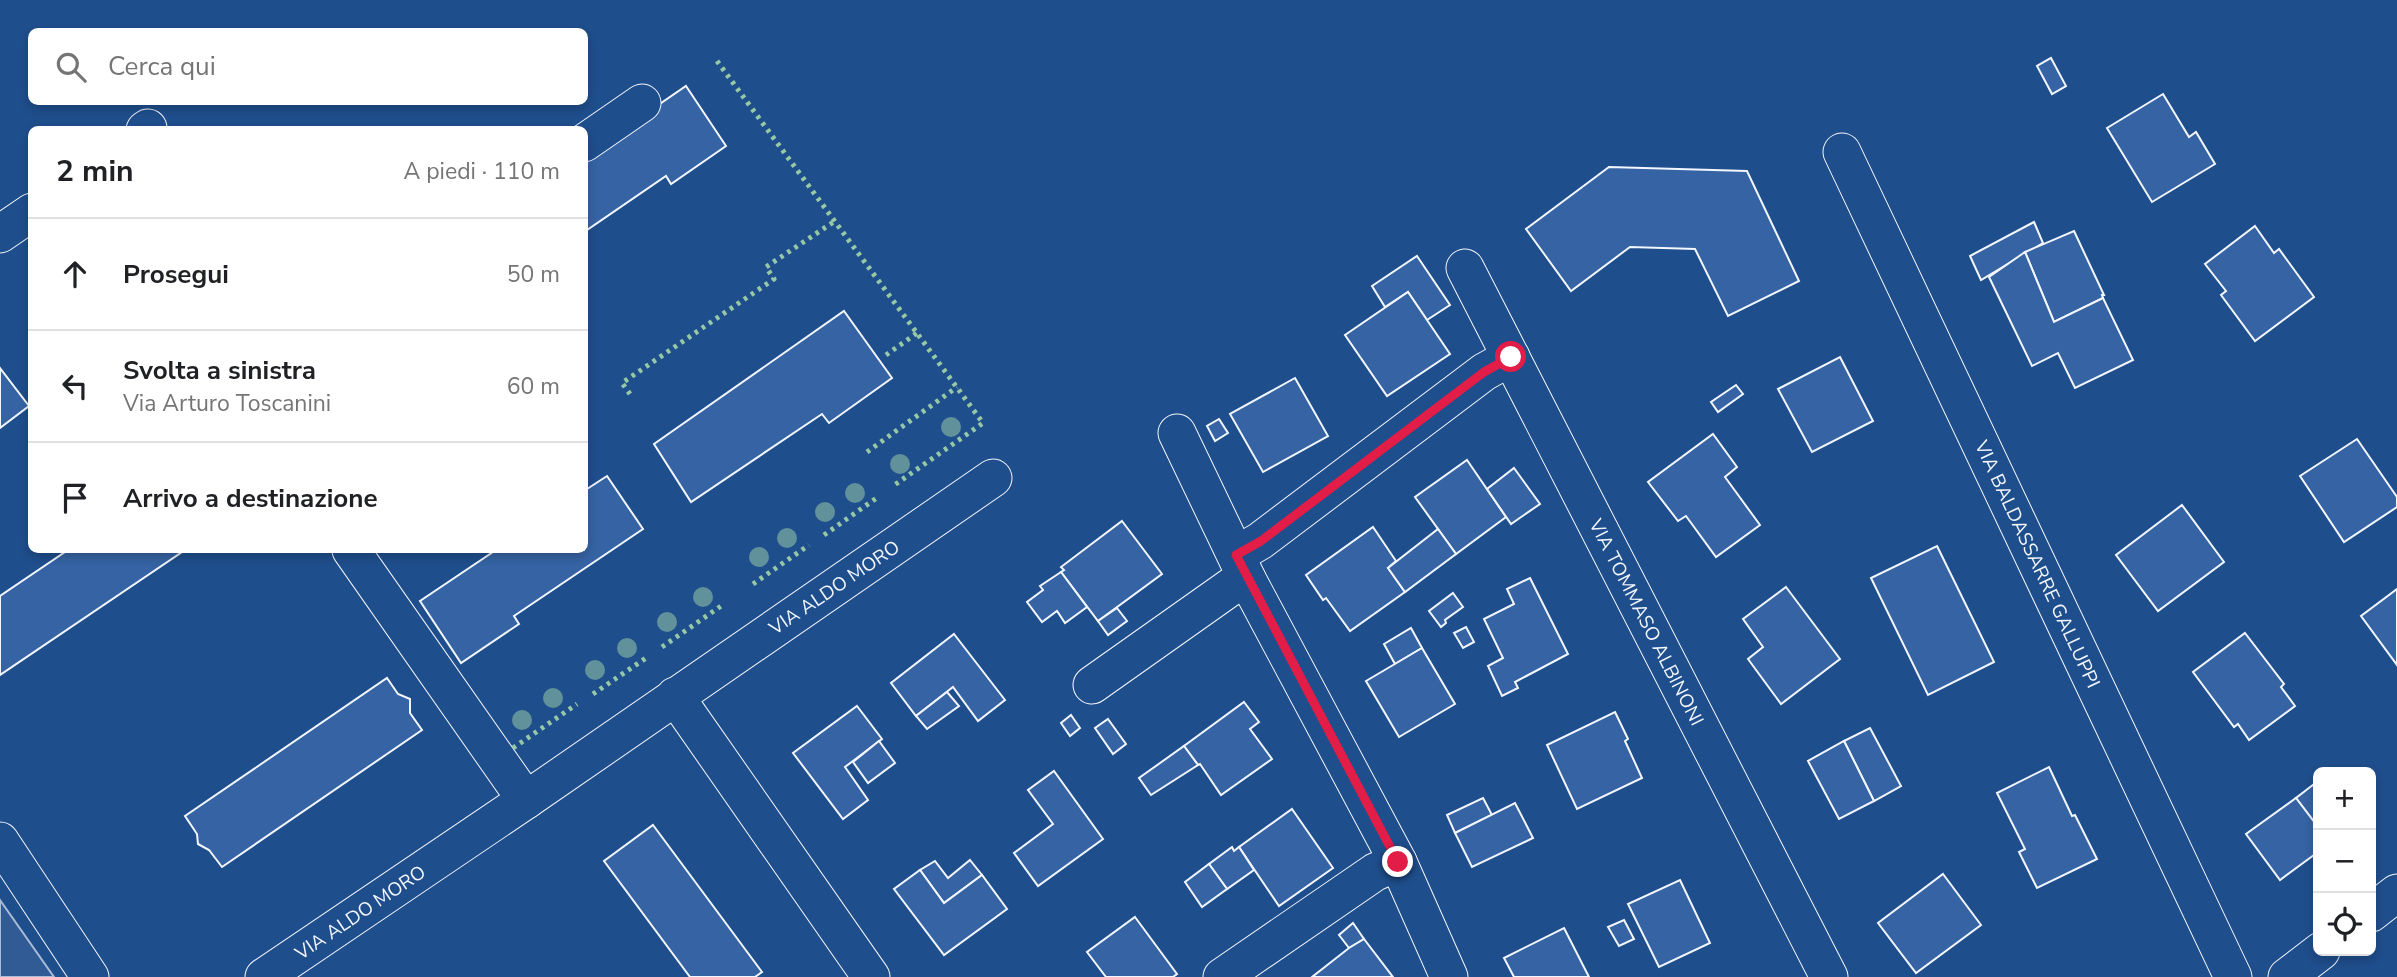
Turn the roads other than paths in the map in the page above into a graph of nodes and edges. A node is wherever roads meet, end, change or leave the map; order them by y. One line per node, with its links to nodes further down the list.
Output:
1 (642, 103): 2 (street)
2 (588, 140)
3 (1842, 152): 26 (street, VIA BALDASSARRE GALLUPPI)
4 (28, 215): 5 (street)
5 (0, 234)
6 (1465, 268): 7 (street, VIA TOMMASO ALBINONI)
7 (1511, 357): 11 (street); 25 (street, VIA TOMMASO ALBINONI)
8 (1177, 433): 11 (street)
9 (993, 478): 13 (street, VIA ALDO MORO)
10 (353, 553): 14 (street)
11 (1242, 567): 12 (street); 16 (street)
12 (1092, 685)
13 (675, 696): 14 (street, VIA ALDO MORO); 22 (street)
14 (526, 800): 21 (street, VIA ALDO MORO)
15 (0, 841): 20 (street)
16 (1398, 862): 23 (street); 24 (street)
17 (2397, 893): 18 (street)
18 (2376, 909)
19 (2315, 956): 27 (street)
20 (91, 975)
21 (264, 977)
22 (870, 977)
23 (1222, 977)
24 (1449, 977)
25 (1829, 977)
26 (2233, 977)
27 (2287, 977)

